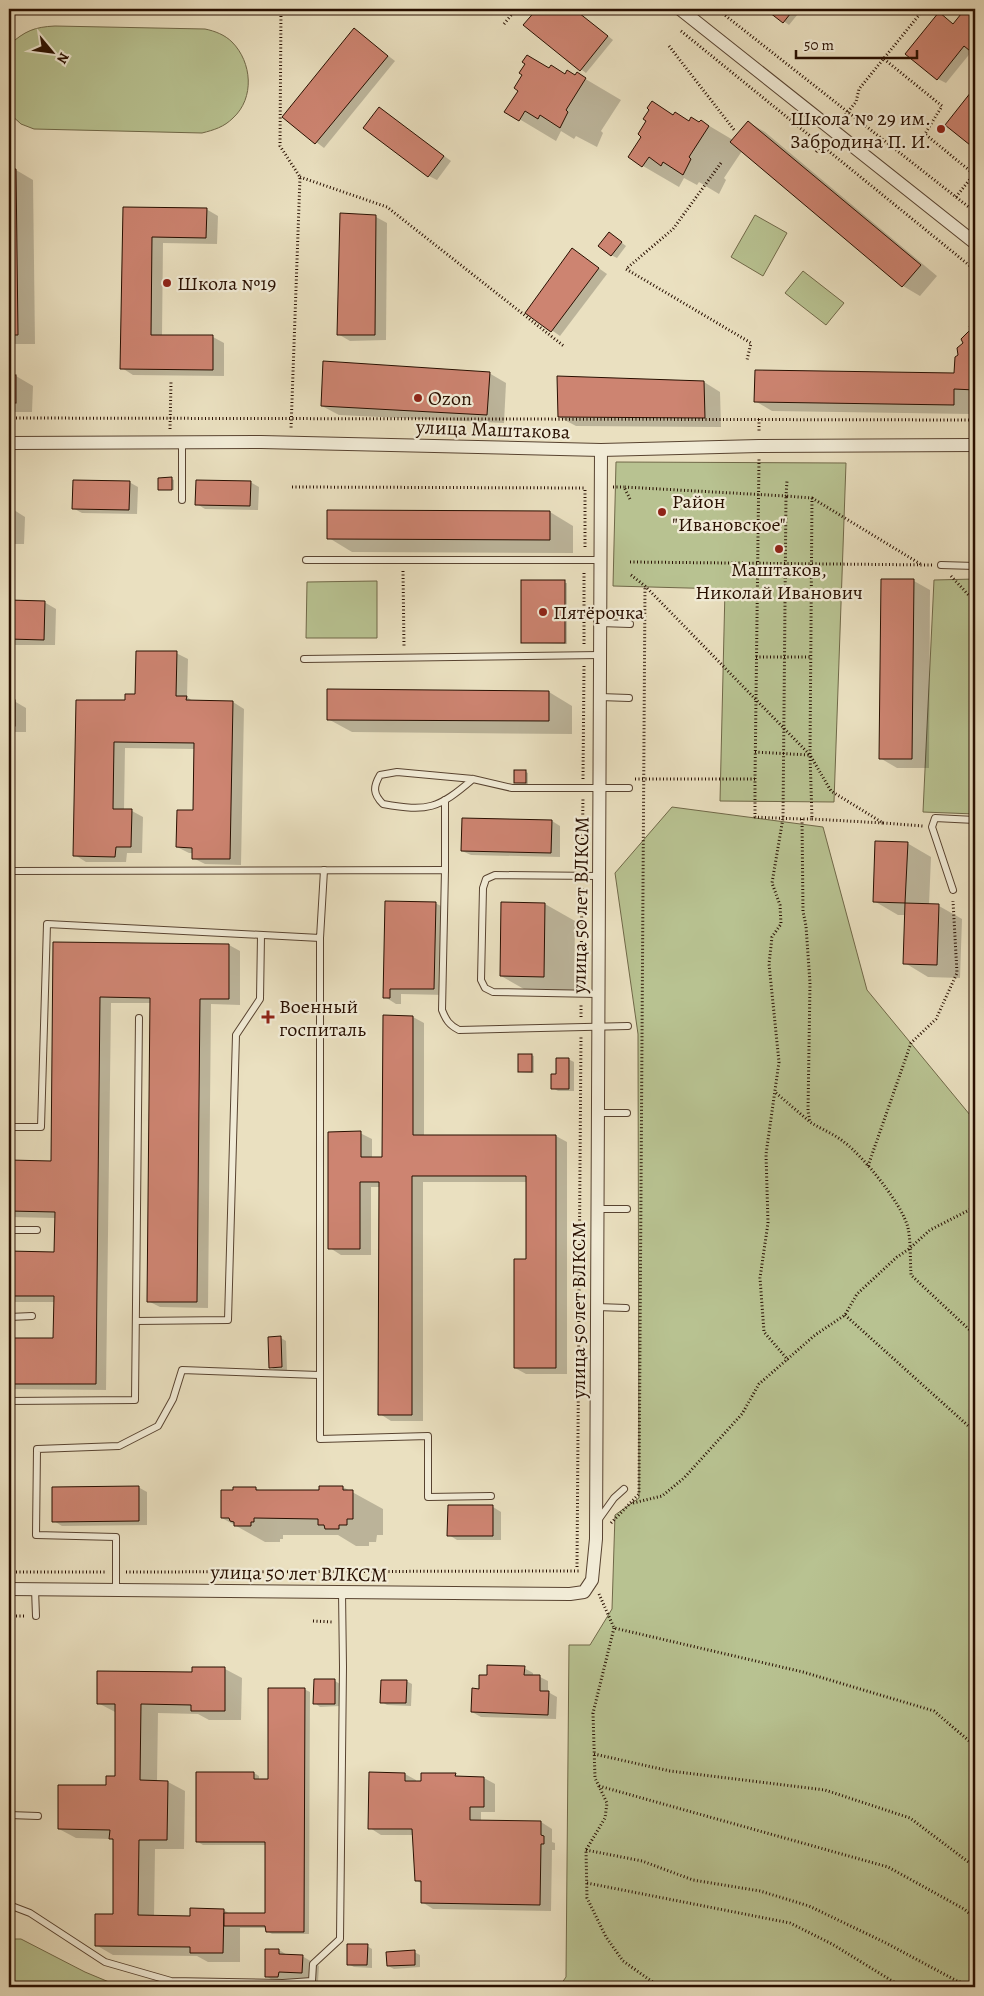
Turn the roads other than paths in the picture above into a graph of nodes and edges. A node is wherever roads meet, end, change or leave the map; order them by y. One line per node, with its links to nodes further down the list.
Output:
1 (680, 9): 2 (street)
2 (975, 243)
3 (176, 442): 4 (street, улица Маштакова); 6 (street, улица Маштакова); 7 (lane)
4 (9, 443)
5 (975, 445): 6 (street, улица Маштакова)
6 (600, 450): 9 (street, улица 50 лет ВЛКСМ)
7 (182, 500)
8 (306, 560): 9 (lane)
9 (600, 560): 12 (street, улица 50 лет ВЛКСМ)
10 (942, 565): 11 (lane)
11 (975, 566)
12 (600, 623): 13 (lane); 14 (street, улица 50 лет ВЛКСМ)
13 (630, 624)
14 (600, 655): 15 (lane); 16 (street, улица 50 лет ВЛКСМ)
15 (304, 659)
16 (600, 697): 17 (lane); 19 (street, улица 50 лет ВЛКСМ)
17 (629, 698)
18 (473, 779): 19 (lane); 21 (lane); 21 (lane)
19 (600, 787): 20 (lane); 26 (street, улица 50 лет ВЛКСМ)
20 (629, 788)
21 (446, 800): 25 (lane)
22 (975, 820): 27 (lane)
23 (9, 870): 24 (lane)
24 (324, 870): 25 (lane); 29 (lane)
25 (445, 870): 32 (lane)
26 (599, 876): 30 (street, улица 50 лет ВЛКСМ); 30 (lane)
27 (953, 890)
28 (262, 935): 29 (lane); 36 (lane); 45 (lane)
29 (320, 938): 46 (lane)
30 (598, 994): 32 (street, улица 50 лет ВЛКСМ)
31 (139, 1018): 45 (lane)
32 (598, 1026): 33 (lane); 34 (street, улица 50 лет ВЛКСМ)
33 (628, 1026)
34 (597, 1113): 35 (lane); 37 (street, улица 50 лет ВЛКСМ)
35 (627, 1113)
36 (9, 1127)
37 (597, 1209): 38 (lane); 41 (street, улица 50 лет ВЛКСМ)
38 (627, 1209)
39 (9, 1230): 40 (lane)
40 (37, 1230)
41 (596, 1306): 42 (lane); 50 (street, улица 50 лет ВЛКСМ)
42 (626, 1308)
43 (32, 1316): 44 (lane)
44 (9, 1317)
45 (136, 1321): 47 (lane)
46 (319, 1375): 49 (lane); 53 (lane)
47 (9, 1401)
48 (624, 1489): 50 (lane)
49 (491, 1496)
50 (595, 1524): 54 (street, улица 50 лет ВЛКСМ)
51 (9, 1589): 52 (street, улица 50 лет ВЛКСМ)
52 (35, 1589): 53 (street, улица 50 лет ВЛКСМ); 55 (lane)
53 (116, 1590): 54 (street, улица 50 лет ВЛКСМ)
54 (342, 1592): 58 (lane)
55 (36, 1616)
56 (9, 1815): 57 (lane)
57 (38, 1816)
58 (9, 1904)

